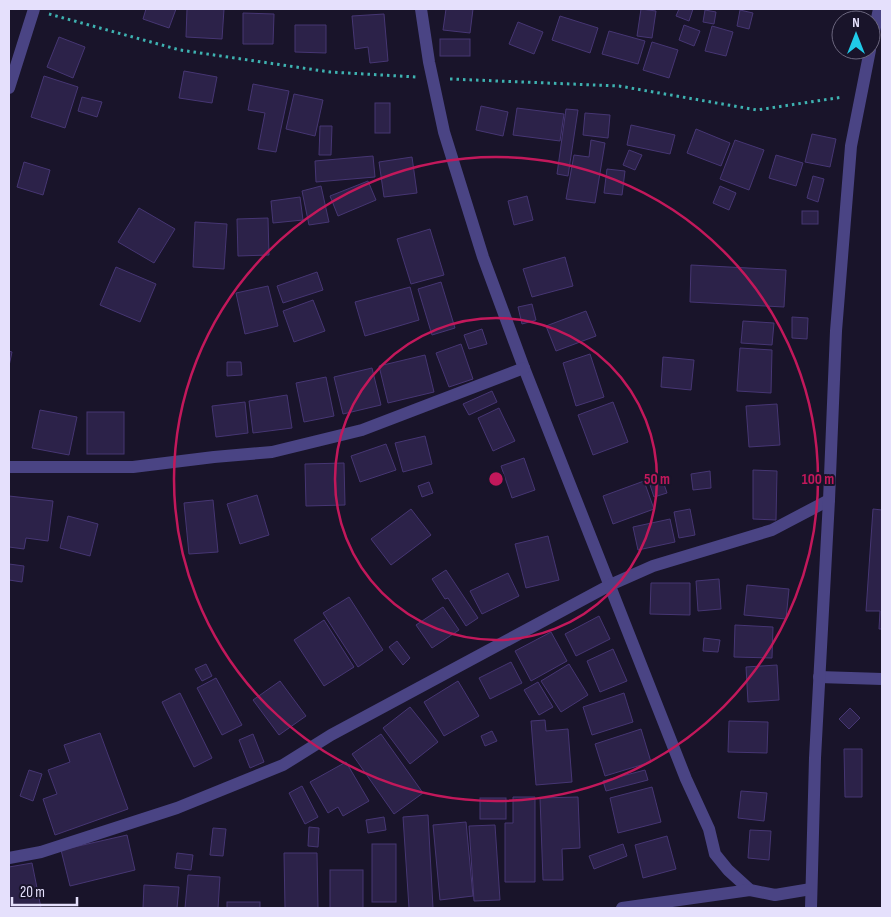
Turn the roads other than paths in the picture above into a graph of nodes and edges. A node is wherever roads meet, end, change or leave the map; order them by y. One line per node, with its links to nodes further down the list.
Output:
1 (34, 9): 4 (street)
2 (421, 9): 5 (street)
3 (868, 60): 7 (street)
4 (9, 88)
5 (524, 368): 6 (street); 8 (street)
6 (9, 467)
7 (829, 500): 8 (street); 9 (street)
8 (610, 586): 11 (street); 13 (street)
9 (819, 677): 10 (street); 12 (street)
10 (882, 679)
11 (9, 858)
12 (811, 889): 13 (street); 15 (street)
13 (750, 890): 14 (street)
14 (622, 908)
15 (811, 908)

